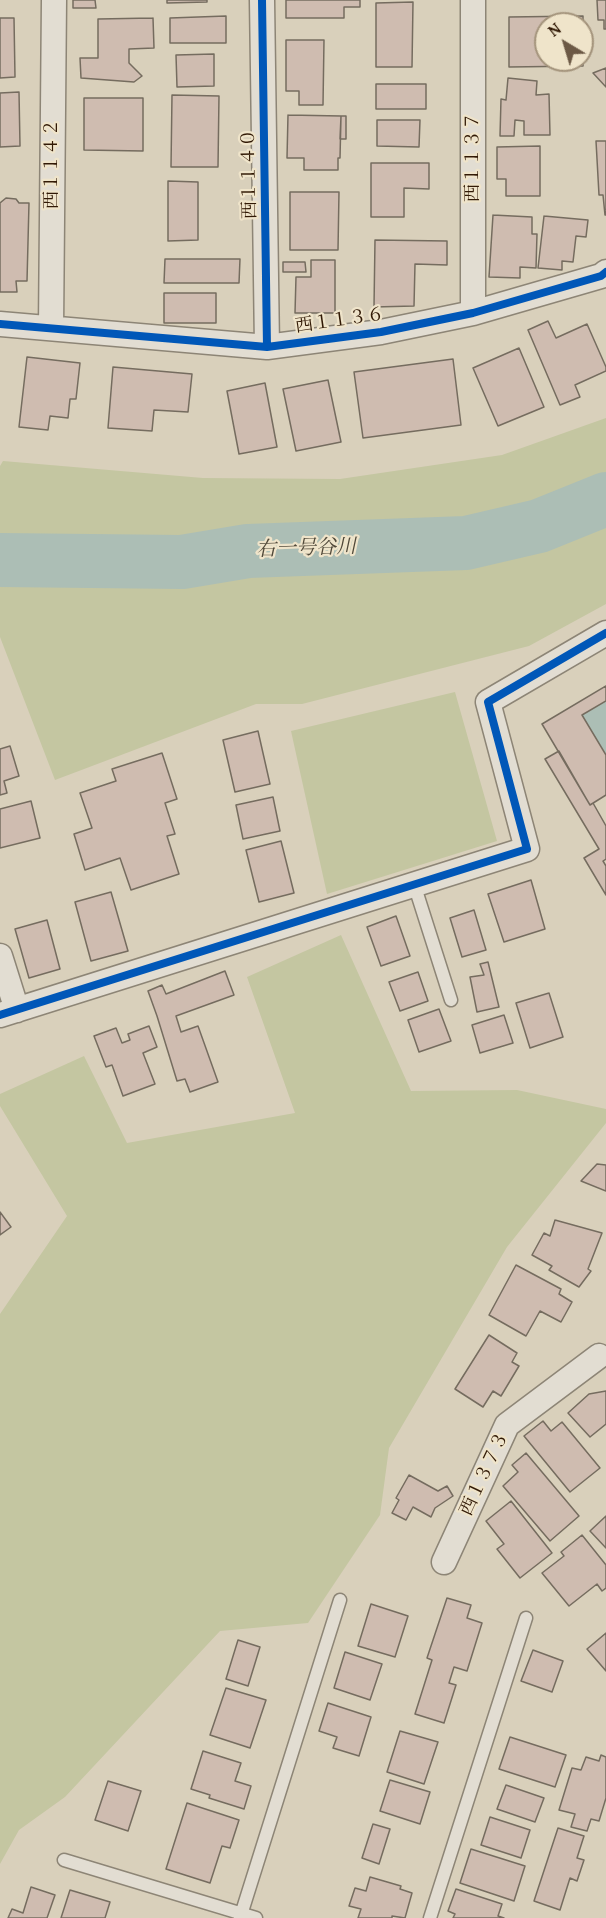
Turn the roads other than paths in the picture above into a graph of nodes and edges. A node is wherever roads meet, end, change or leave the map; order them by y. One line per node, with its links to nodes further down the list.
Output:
1 (54, 0): 7 (street, 西１１４２)
2 (262, 0): 8 (street, 西１１４０)
3 (473, 0): 5 (street, 西１１３７)
4 (606, 272): 5 (street, 西１１３６)
5 (473, 313): 8 (street, 西１１３６)
6 (0, 324): 7 (street, 西１１３６)
7 (51, 328): 8 (street, 西１１３６)
8 (267, 346)
9 (606, 633): 10 (street)
10 (414, 884): 12 (lane); 13 (street)
11 (0, 956): 13 (street)
12 (451, 1000)
13 (8, 1012)
14 (604, 1353): 15 (street, 西１３７３)
15 (444, 1562)
16 (340, 1600): 19 (lane)
17 (526, 1618): 21 (lane)
18 (64, 1860): 19 (lane)
19 (241, 1916): 20 (lane)
20 (256, 1918)
21 (430, 1918)

